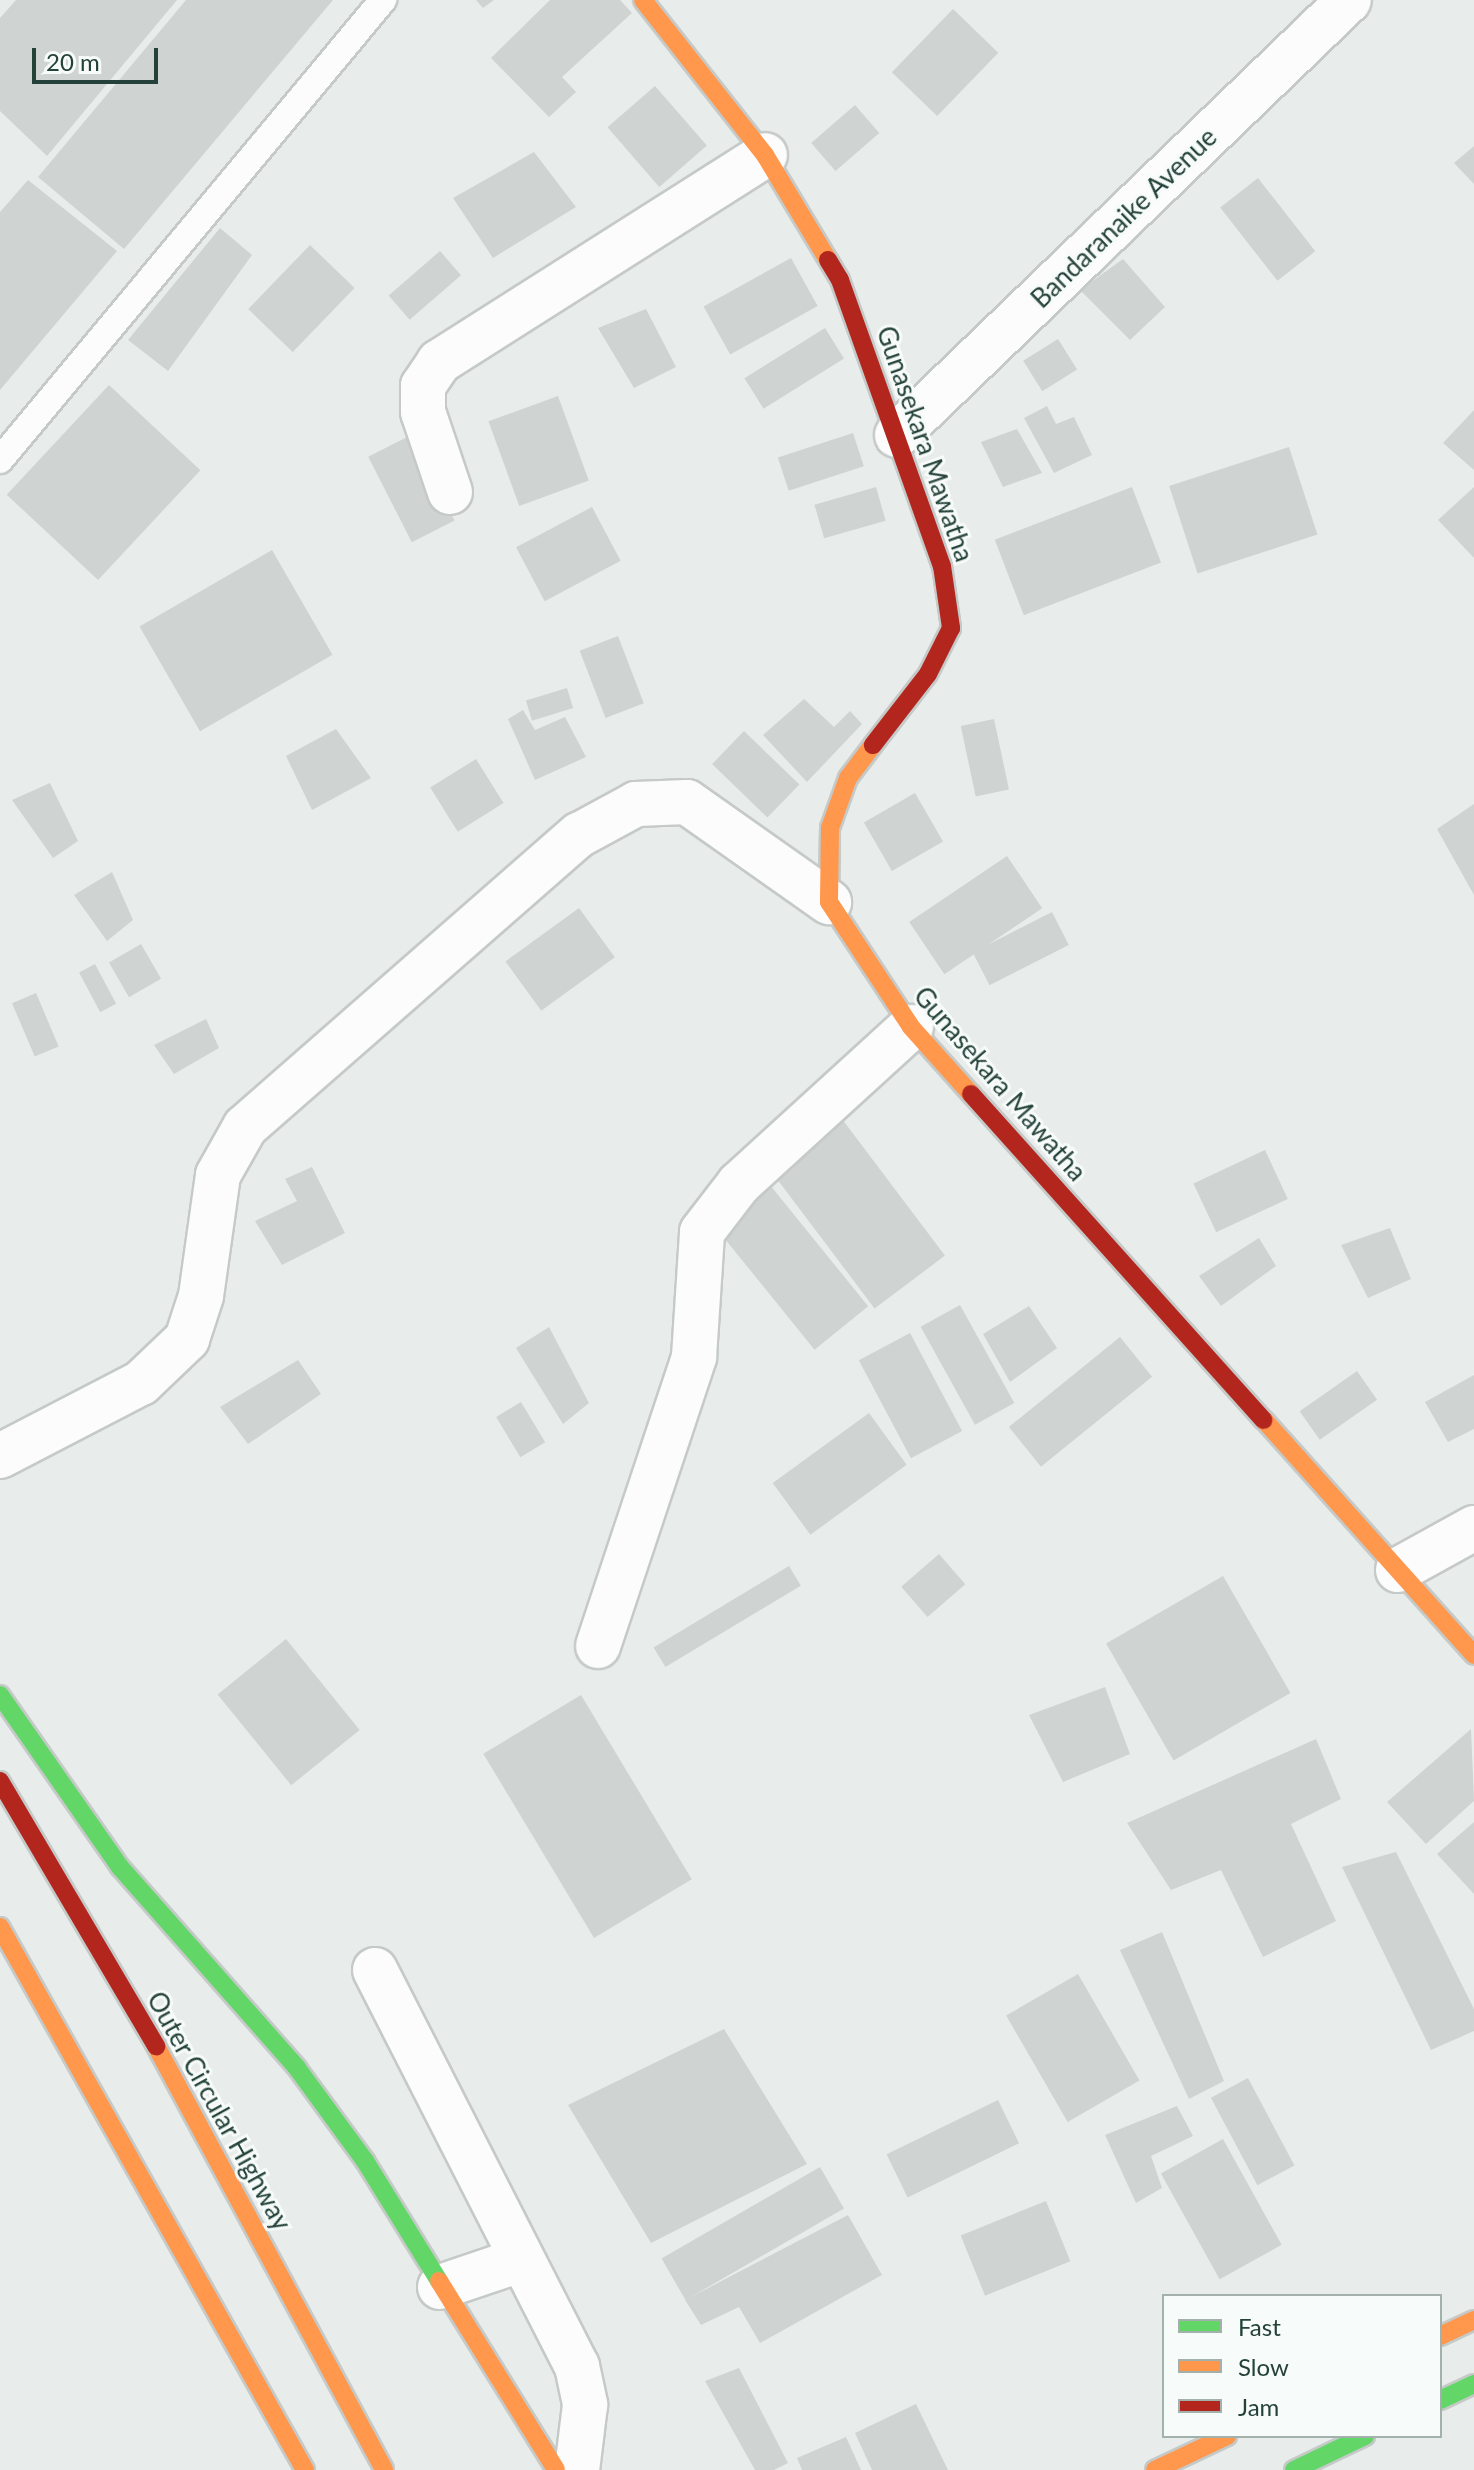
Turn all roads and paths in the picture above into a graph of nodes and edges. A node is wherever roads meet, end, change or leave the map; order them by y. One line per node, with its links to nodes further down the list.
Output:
1 (383, 0): 6 (lane)
2 (643, 0): 4 (main road, Gunasekara Mawatha)
3 (1349, 0): 5 (street, Bandaranaike Avenue)
4 (765, 155): 5 (main road, Gunasekara Mawatha); 7 (street)
5 (897, 435): 8 (main road, Gunasekara Mawatha)
6 (0, 460)
7 (450, 492)
8 (829, 902): 9 (main road, Gunasekara Mawatha); 10 (street)
9 (911, 1027): 12 (main road, Gunasekara Mawatha); 13 (street)
10 (0, 1456)
11 (1474, 1528): 12 (street)
12 (1398, 1570): 14 (main road, Gunasekara Mawatha)
13 (598, 1646)
14 (1474, 1655)
15 (0, 1695): 20 (main road)
16 (0, 1781): 28 (main road, Outer Circular Highway)
17 (0, 1927): 27 (main road)
18 (375, 1970): 19 (street)
19 (520, 2260): 20 (street); 30 (street)
20 (440, 2287): 29 (main road)
21 (1474, 2320): 22 (main road)
22 (1442, 2335)
23 (1474, 2384): 24 (main road)
24 (1442, 2399)
25 (1223, 2438): 31 (main road)
26 (1361, 2438): 32 (main road)
27 (305, 2470)
28 (384, 2470)
29 (556, 2470)
30 (577, 2470)
31 (1155, 2470)
32 (1294, 2470)

